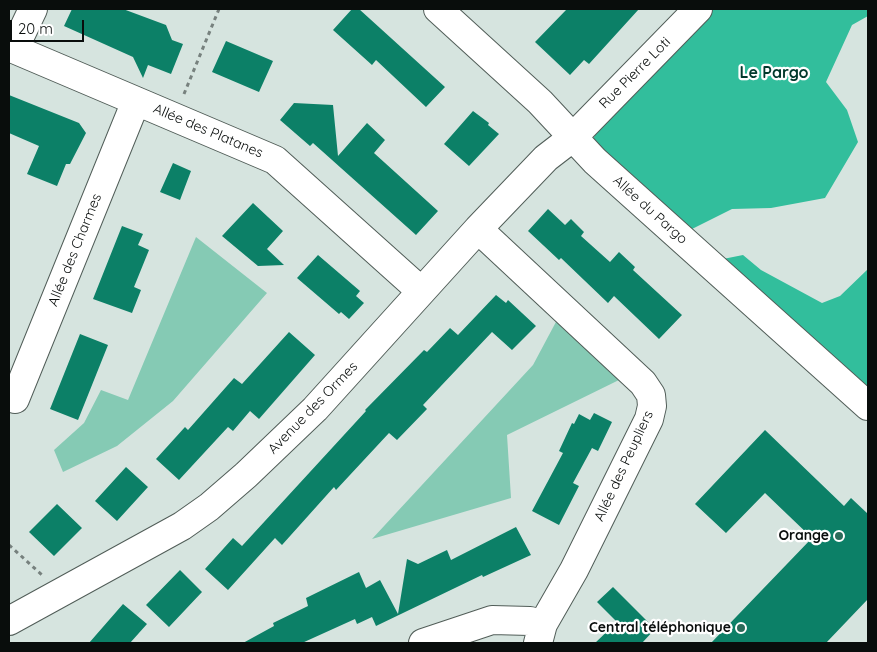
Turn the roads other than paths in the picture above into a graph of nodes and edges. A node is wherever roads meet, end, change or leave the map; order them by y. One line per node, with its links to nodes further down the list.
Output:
1 (33, 9): 4 (street, Allée des Platanes)
2 (438, 9): 6 (street, Allée du Pargo)
3 (698, 9): 6 (street, Rue Pierre Loti)
4 (12, 48): 5 (street, Allée des Platanes)
5 (136, 101): 8 (street, Allée des Platanes); 9 (street, Allée des Charmes)
6 (572, 138): 7 (street, Avenue des Ormes); 10 (street, Allée du Pargo)
7 (478, 229): 8 (street, Avenue des Ormes); 12 (street, Allée des Peupliers)
8 (421, 291): 11 (street, Avenue des Ormes)
9 (15, 399)
10 (868, 406)
11 (9, 621)
12 (540, 634): 13 (street)
13 (423, 643)

